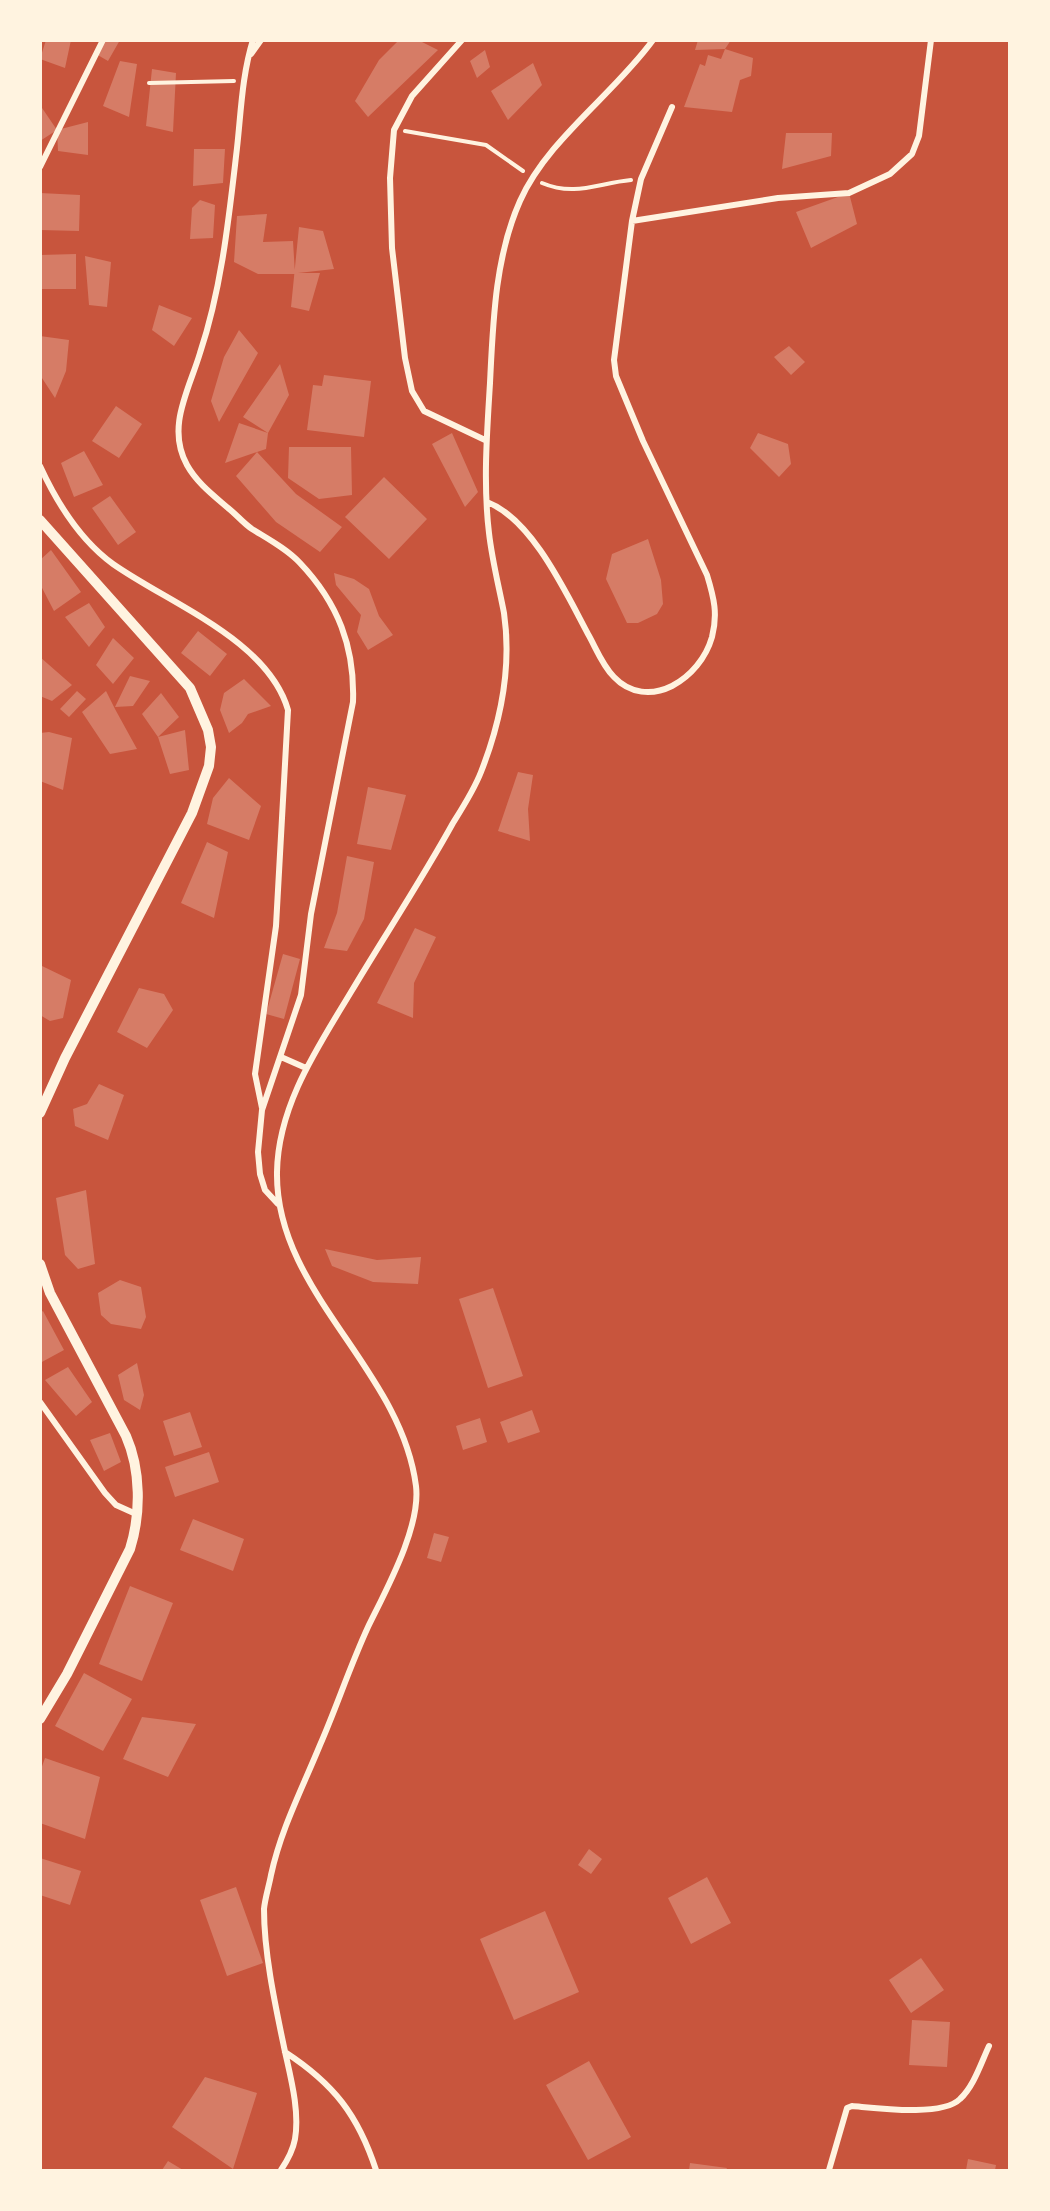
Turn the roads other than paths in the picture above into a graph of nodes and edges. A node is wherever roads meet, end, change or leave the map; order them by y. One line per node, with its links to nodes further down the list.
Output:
1 (103, 40): 9 (street)
2 (254, 40): 7 (street)
3 (261, 40): 7 (street)
4 (462, 40): 11 (street)
5 (653, 40): 11 (street)
6 (931, 40): 10 (street)
7 (248, 59): 15 (street)
8 (672, 107): 10 (street)
9 (40, 166)
10 (632, 221): 13 (street)
11 (485, 440): 13 (street)
12 (40, 466): 17 (street)
13 (487, 502): 16 (street)
14 (40, 520): 18 (street)
15 (281, 1057): 16 (street); 17 (street)
16 (306, 1068): 19 (street)
17 (262, 1110): 19 (street)
18 (40, 1113)
19 (278, 1204): 25 (street)
20 (40, 1264): 22 (street)
21 (40, 1402): 22 (street)
22 (136, 1514): 23 (street)
23 (40, 1719)
24 (989, 2046): 28 (street)
25 (285, 2052): 26 (street); 27 (street)
26 (281, 2170)
27 (376, 2170)
28 (829, 2170)

